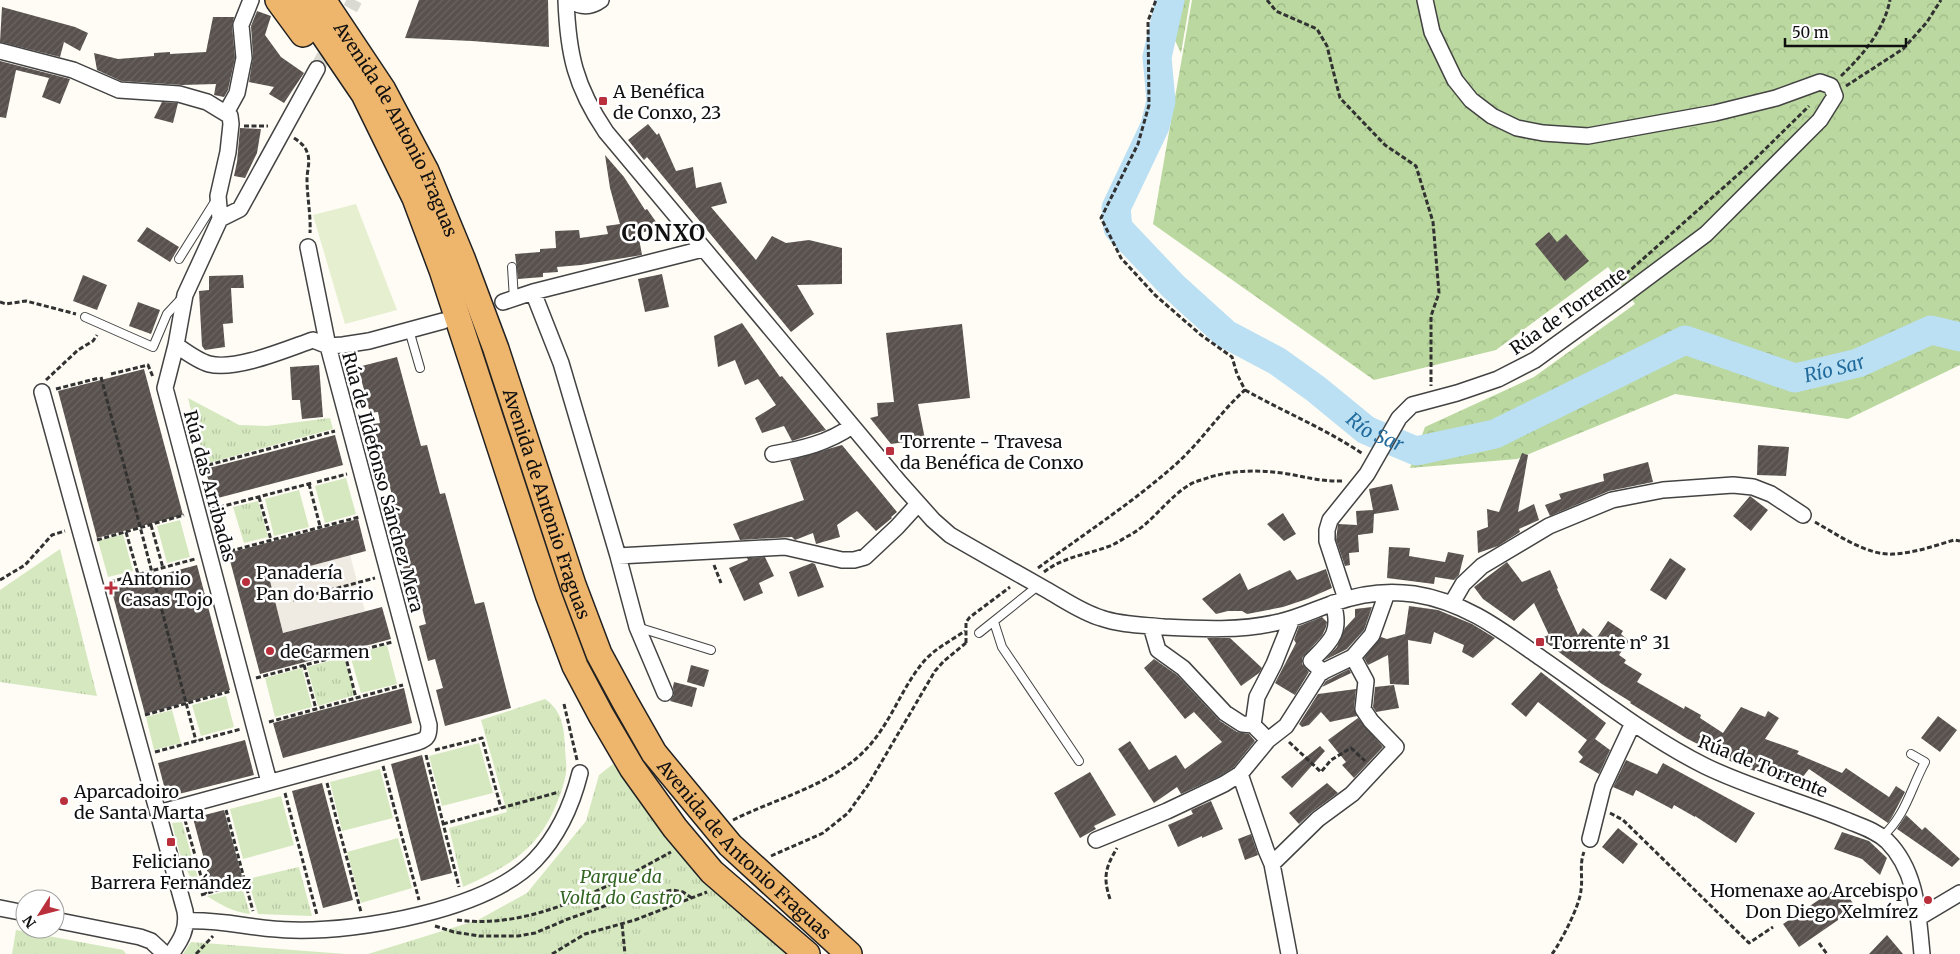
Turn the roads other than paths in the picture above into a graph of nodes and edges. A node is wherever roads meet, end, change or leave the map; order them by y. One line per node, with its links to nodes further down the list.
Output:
1 (251, 0): 13 (street)
2 (278, 0): 14 (highway)
3 (300, 0): 14 (highway, Avenida de Antonio Fraguas)
4 (323, 0): 21 (highway, Avenida de Antonio Fraguas)
5 (342, 0): 21 (highway)
6 (566, 0): 10 (street, Rúa de Torrente)
7 (601, 0): 9 (street)
8 (1425, 0): 39 (street, Rúa de Torrente)
9 (576, 3): 10 (street)
10 (567, 33): 18 (street, Rúa de Torrente)
11 (0, 51): 13 (street)
12 (317, 70): 16 (street)
13 (226, 113): 15 (street)
14 (398, 163): 71 (highway, Avenida de Antonio Fraguas)
15 (218, 196): 16 (street); 19 (lane)
16 (220, 219): 23 (street, Rúa das Arribadas)
17 (308, 246): 29 (street, Rúa de Ildefonso Sánchez Mera)
18 (703, 249): 22 (street); 32 (street, Rúa de Torrente)
19 (179, 259)
20 (512, 267): 24 (lane)
21 (470, 278): 72 (highway, Avenida de Antonio Fraguas)
22 (533, 292): 24 (street); 36 (street)
23 (184, 295): 25 (lane); 28 (street, Rúa das Arribadas)
24 (509, 300)
25 (85, 317)
26 (443, 321): 27 (street)
27 (409, 330): 29 (street); 30 (lane)
28 (176, 345): 29 (street); 57 (street, Rúa das Arribadas)
29 (328, 346): 57 (street, Rúa de Ildefonso Sánchez Mera)
30 (420, 368)
31 (42, 392): 58 (street)
32 (852, 426): 33 (street); 34 (street, Rúa de Torrente)
33 (773, 454)
34 (918, 504): 36 (street); 37 (street, Rúa de Torrente)
35 (1803, 515): 40 (street)
36 (618, 556): 44 (street)
37 (1032, 581): 42 (lane); 43 (street, Rúa de Torrente)
38 (1387, 593): 39 (street, Rúa de Torrente); 40 (street, Rúa de Torrente); 47 (street)
39 (1340, 601): 41 (street, Rúa de Torrente); 48 (street)
40 (1452, 603): 50 (street, Rúa de Torrente)
41 (1292, 619): 43 (street, Rúa de Torrente); 51 (street)
42 (994, 622): 45 (lane); 54 (lane)
43 (1151, 626): 51 (street)
44 (637, 627): 46 (lane); 49 (street)
45 (979, 633)
46 (711, 650)
47 (1353, 657): 48 (street); 62 (street)
48 (1323, 672): 52 (street)
49 (665, 694)
50 (1633, 723): 59 (street, Rúa de Torrente); 60 (street)
51 (1253, 726): 52 (street)
52 (1268, 740): 56 (street)
53 (1911, 754): 59 (lane)
54 (1079, 761)
55 (580, 773): 67 (street)
56 (1240, 774): 61 (street); 62 (street)
57 (269, 782): 58 (street)
58 (158, 814): 67 (street)
59 (1882, 837): 66 (street, Rúa de Torrente)
60 (1590, 839)
61 (1096, 840)
62 (1272, 864): 73 (street)
63 (1960, 893): 66 (street)
64 (0, 908): 65 (street)
65 (15, 911)
66 (1918, 918): 74 (street, Rúa de Torrente)
67 (187, 921): 70 (street)
68 (65, 922): 69 (street)
69 (166, 954)
70 (171, 954)
71 (807, 954)
72 (849, 954)
73 (1289, 954)
74 (1922, 954)

